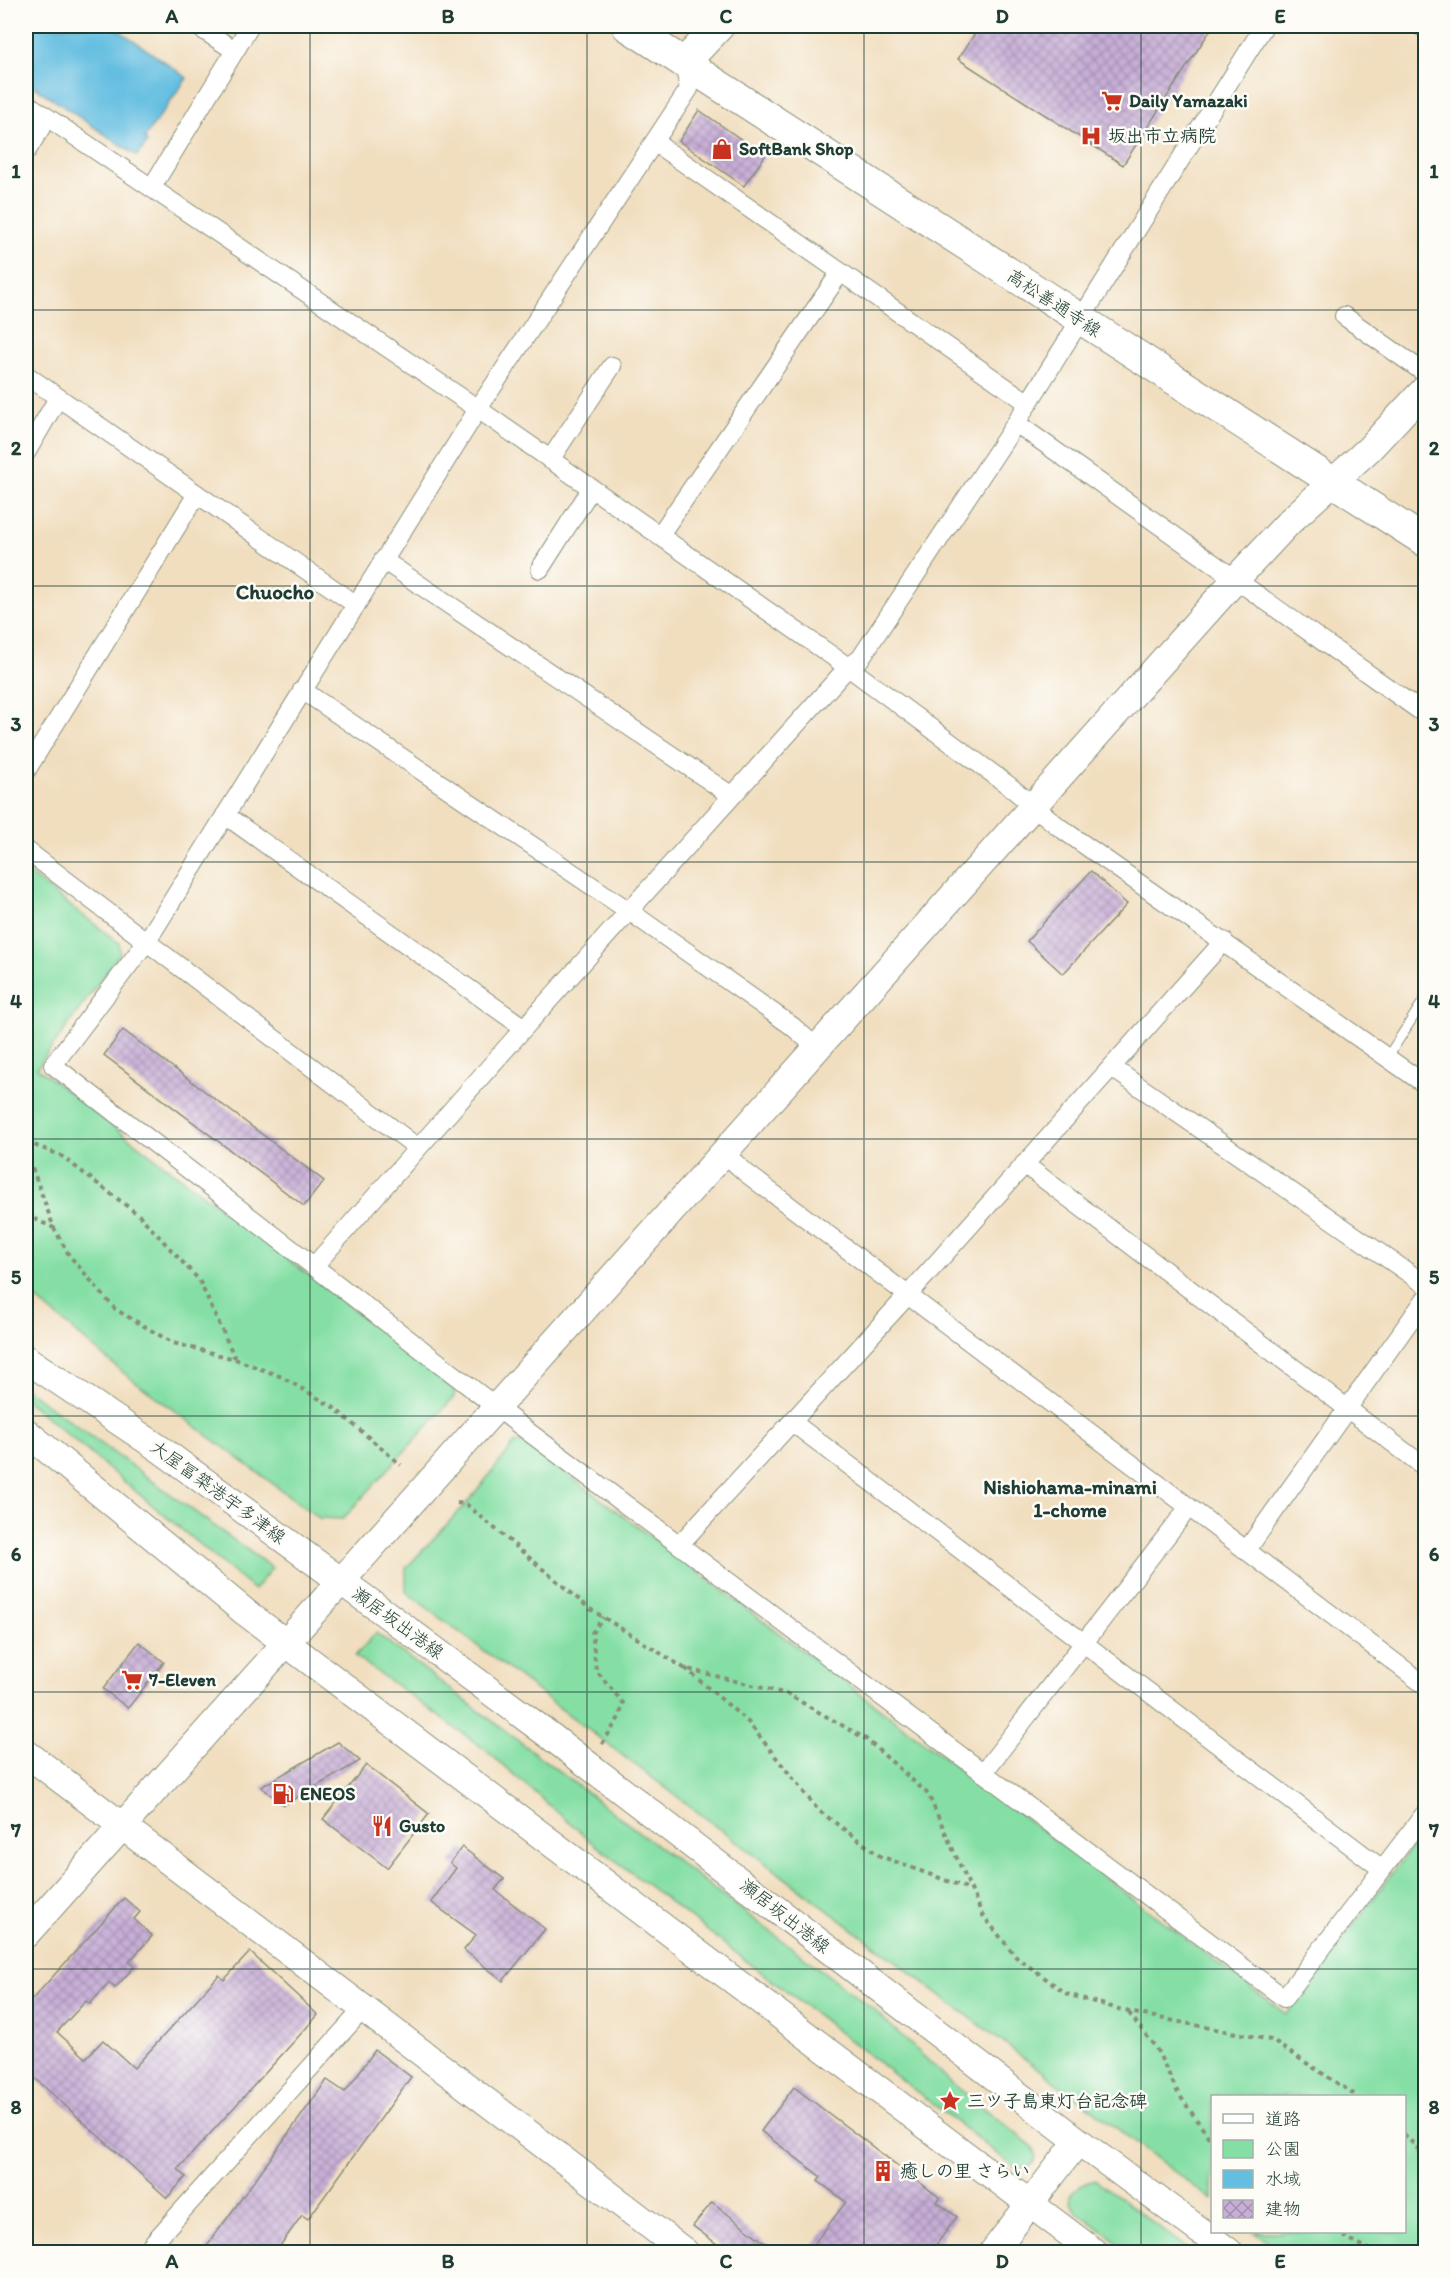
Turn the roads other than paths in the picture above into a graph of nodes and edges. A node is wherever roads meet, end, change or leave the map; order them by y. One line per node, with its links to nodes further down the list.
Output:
1 (197, 26): 9 (street)
2 (250, 26): 9 (street)
3 (627, 26): 10 (main road, 高松善通寺線)
4 (694, 26): 10 (main road)
5 (719, 26): 10 (main road)
6 (1264, 26): 18 (street)
7 (1420, 26): 8 (street)
8 (1425, 29)
9 (234, 50): 15 (street)
10 (684, 63): 13 (street); 18 (main road, 高松善通寺線)
11 (26, 103): 12 (street)
12 (47, 118): 14 (street); 15 (street)
13 (654, 142): 16 (street); 25 (street)
14 (26, 152)
15 (152, 187): 25 (street)
16 (840, 273): 24 (street); 32 (street)
17 (1344, 316): 20 (street)
18 (1081, 321): 24 (street); 29 (main road, 高松善通寺線)
19 (612, 366): 28 (street)
20 (1425, 374)
21 (26, 375): 23 (street)
22 (1425, 388): 29 (main road)
23 (58, 398): 27 (street); 31 (street)
24 (1027, 402): 26 (street)
25 (478, 409): 28 (street); 34 (street)
26 (1016, 423): 36 (street); 38 (street)
27 (26, 453)
28 (550, 460): 30 (street)
29 (1332, 483): 33 (main road, 高松善通寺線); 36 (main road)
30 (591, 489): 32 (street); 35 (street)
31 (197, 494): 37 (street); 41 (street)
32 (659, 536): 38 (street)
33 (1425, 542)
34 (383, 560): 37 (street); 42 (street)
35 (540, 569)
36 (1235, 580): 40 (street); 43 (main road)
37 (355, 604): 39 (street)
38 (848, 667): 42 (street); 43 (street)
39 (302, 690): 44 (street); 46 (street)
40 (1425, 715)
41 (26, 771)
42 (732, 796): 46 (street)
43 (1033, 805): 48 (street); 51 (main road)
44 (225, 814): 47 (street); 50 (street)
45 (26, 850): 47 (street)
46 (629, 911): 50 (street); 51 (street)
47 (147, 941): 55 (street); 58 (street)
48 (1224, 941): 52 (street); 53 (street)
49 (1425, 997): 52 (lane)
50 (524, 1028): 55 (street)
51 (817, 1048): 56 (main road)
52 (1388, 1058): 54 (street)
53 (1111, 1067): 57 (street); 59 (street)
54 (1425, 1085)
55 (418, 1148): 58 (street)
56 (724, 1153): 60 (street); 63 (main road)
57 (1024, 1164): 60 (street); 64 (street)
58 (314, 1266): 63 (street)
59 (1425, 1285)
60 (908, 1295): 65 (street); 69 (street)
61 (1425, 1298): 64 (street)
62 (26, 1359): 73 (main road, 大屋冨築港宇多津線)
63 (497, 1407): 71 (street); 73 (main road)
64 (1347, 1408): 68 (street); 72 (street)
65 (792, 1422): 71 (street); 75 (street)
66 (26, 1432): 70 (main road)
67 (26, 1452): 70 (main road)
68 (1425, 1468)
69 (1189, 1507): 72 (street); 75 (street)
70 (117, 1508): 74 (main road)
71 (680, 1544): 78 (street)
72 (1246, 1551): 76 (street)
73 (340, 1580): 74 (main road); 84 (main road, 瀬居坂出港線)
74 (287, 1642): 80 (main road); 85 (main road)
75 (1084, 1643): 78 (street); 81 (street)
76 (1425, 1686)
77 (26, 1753): 80 (main road)
78 (983, 1773): 81 (street)
79 (1425, 1812): 81 (street)
80 (122, 1827): 82 (main road); 83 (main road)
81 (1382, 1869)
82 (26, 1934)
83 (363, 2009): 86 (street); 87 (main road)
84 (1078, 2141): 85 (main road); 90 (main road, 瀬居坂出港線)
85 (1030, 2204): 88 (main road); 89 (main road)
86 (154, 2250)
87 (685, 2253)
88 (993, 2253)
89 (1094, 2253)
90 (1229, 2253)

